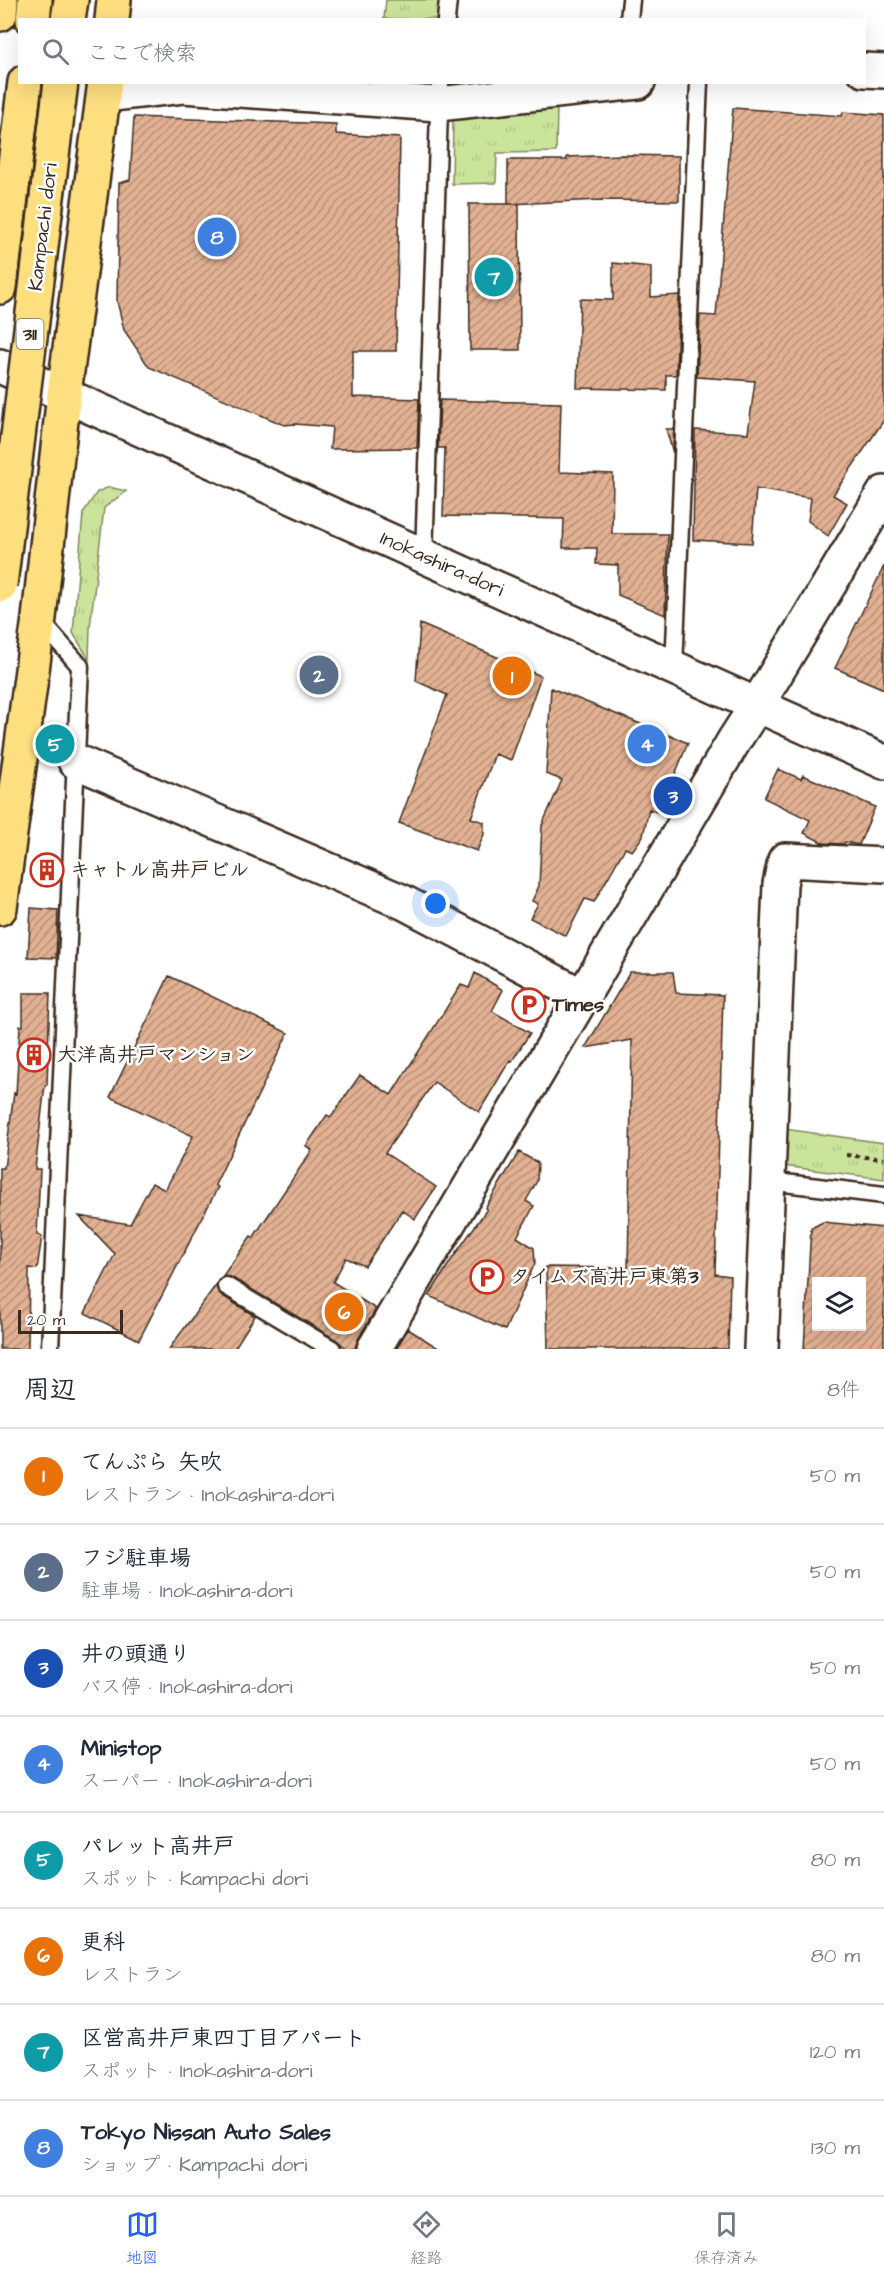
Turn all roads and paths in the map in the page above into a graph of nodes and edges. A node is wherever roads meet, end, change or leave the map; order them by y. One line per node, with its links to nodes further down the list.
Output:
1 (2, 0): 7 (main road)
2 (35, 0): 8 (main road)
3 (71, 0): 9 (main road)
4 (114, 0): 10 (main road)
5 (448, 0): 11 (lane)
6 (632, 0): 12 (lane)
7 (0, 14)
8 (33, 18)
9 (68, 18)
10 (112, 18)
11 (446, 18)
12 (630, 18)
13 (866, 70): 14 (street)
14 (884, 71)
15 (25, 84): 21 (main road, Kampachi dori)
16 (61, 84): 26 (main road, Kampachi dori / 311, bridge)
17 (609, 84): 20 (street)
18 (699, 84): 28 (lane)
19 (104, 89): 20 (street); 23 (main road)
20 (439, 93): 25 (lane)
21 (0, 287)
22 (0, 366): 23 (street, Inokashira-dori)
23 (64, 394): 25 (street, Inokashira-dori); 27 (main road)
24 (884, 493): 29 (street)
25 (424, 556): 28 (street, Inokashira-dori)
26 (0, 585)
27 (39, 618): 30 (lane); 33 (main road)
28 (674, 668): 29 (street, Inokashira-dori)
29 (757, 705): 31 (street, Inokashira-dori); 34 (street)
30 (75, 761): 34 (street); 40 (lane)
31 (884, 762)
32 (884, 865): 37 (street)
33 (0, 908)
34 (584, 997): 42 (street)
35 (846, 1155): 36 (path)
36 (884, 1159)
37 (768, 1181): 38 (lane); 43 (street)
38 (884, 1195)
39 (226, 1286): 41 (lane)
40 (50, 1349)
41 (332, 1349)
42 (374, 1349)
43 (761, 1349)

